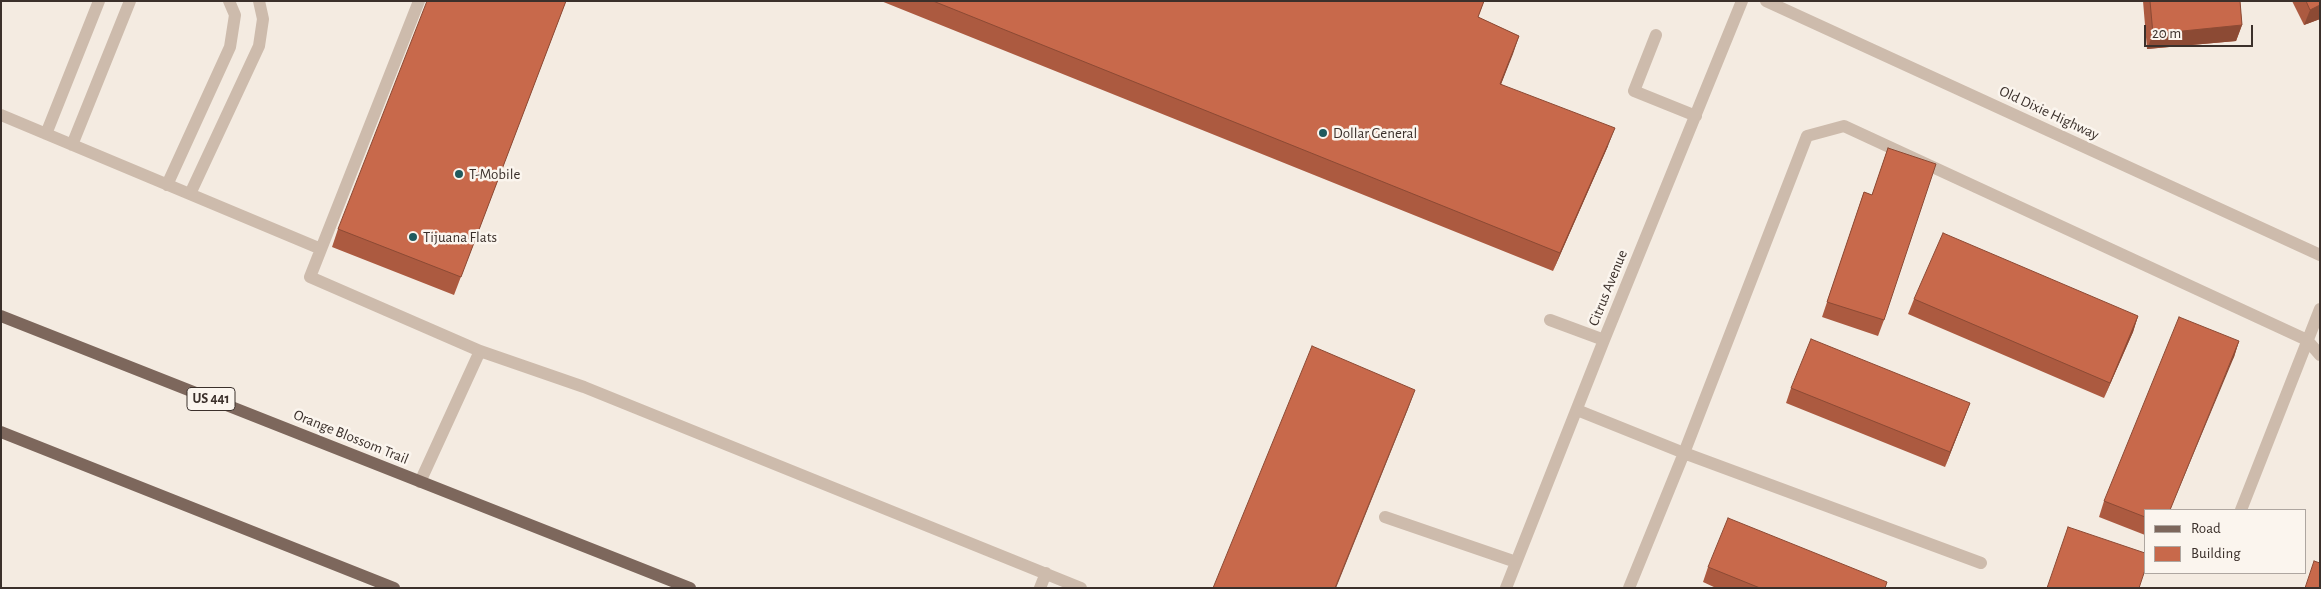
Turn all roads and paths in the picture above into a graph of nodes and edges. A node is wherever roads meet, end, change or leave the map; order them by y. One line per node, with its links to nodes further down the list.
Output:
1 (99, 1): 11 (street)
2 (130, 1): 12 (street)
3 (229, 1): 13 (street)
4 (259, 1): 14 (street)
5 (419, 1): 15 (street)
6 (1742, 1): 10 (street, Citrus Avenue)
7 (1766, 1): 16 (street, Old Dixie Highway)
8 (1656, 35): 10 (street)
9 (1, 115): 11 (street)
10 (1696, 116): 20 (street, Citrus Avenue)
11 (46, 134): 12 (street)
12 (72, 145): 13 (street)
13 (167, 185): 14 (street)
14 (190, 194): 15 (street)
15 (321, 249): 22 (street)
16 (2320, 255)
17 (2320, 309): 21 (street)
18 (1, 316): 27 (main road, Orange Blossom Trail / US 441)
19 (1550, 320): 20 (street)
20 (1604, 340): 24 (street, Citrus Avenue)
21 (2307, 340): 23 (street); 26 (street); 28 (street)
22 (480, 351): 27 (street); 32 (street)
23 (2320, 355)
24 (1577, 410): 26 (street); 30 (street, Citrus Avenue)
25 (1, 432): 33 (main road)
26 (1684, 453): 31 (street); 38 (street)
27 (420, 482): 34 (main road, Orange Blossom Trail / US 441)
28 (2241, 509)
29 (1385, 517): 30 (street)
30 (1516, 562): 37 (street, Citrus Avenue)
31 (1981, 563)
32 (1046, 573): 35 (street); 36 (street)
33 (394, 588)
34 (690, 588)
35 (1040, 588)
36 (1081, 588)
37 (1506, 588)
38 (1628, 588)

